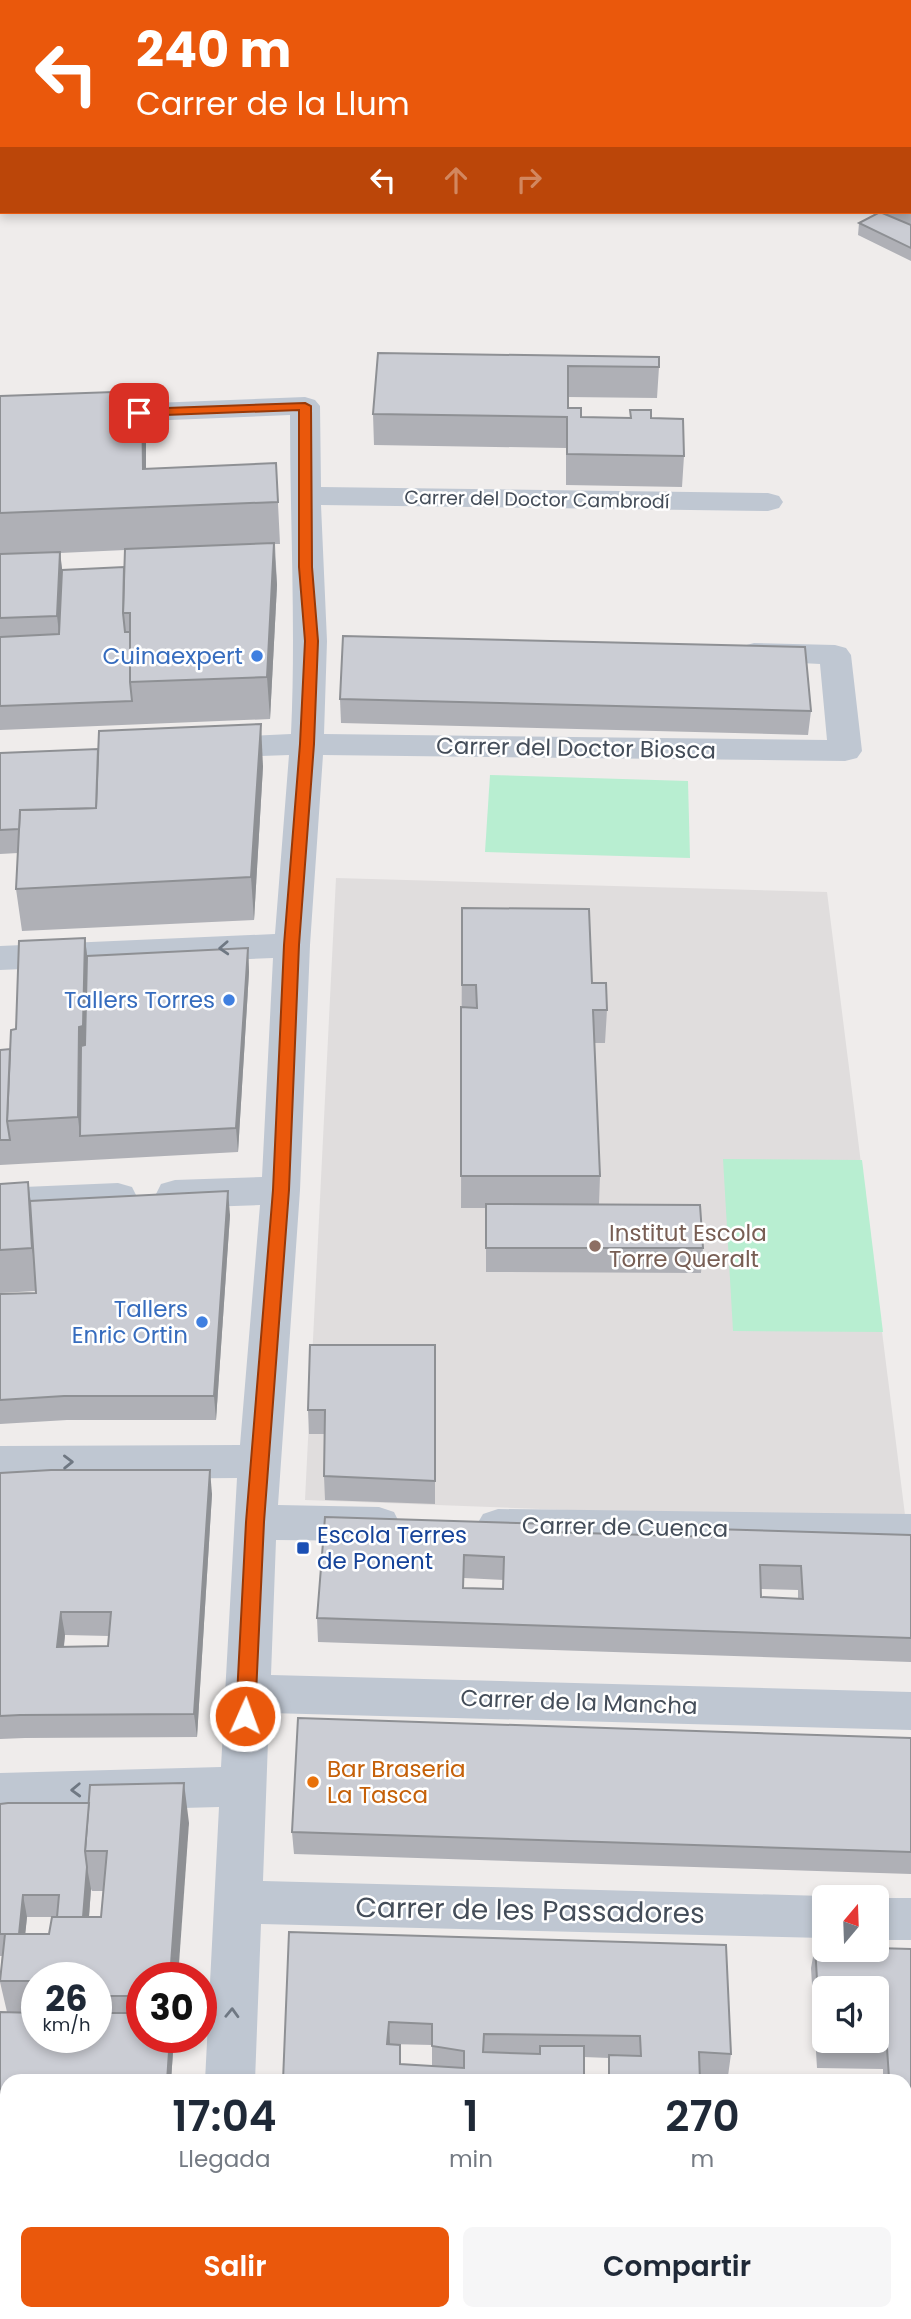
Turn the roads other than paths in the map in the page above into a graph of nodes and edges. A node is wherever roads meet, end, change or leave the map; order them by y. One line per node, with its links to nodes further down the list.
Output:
1 (0, 418): 2 (street)
2 (305, 496): 3 (street, Carrer del Doctor Cambrodí); 5 (street)
3 (768, 502)
4 (725, 652): 5 (street, Carrer del Doctor Biosca)
5 (307, 744): 6 (street, Carrer del Doctor Biosca); 7 (street)
6 (175, 749)
7 (292, 945): 8 (street, one-way to 8); 9 (street)
8 (0, 958)
9 (281, 1190): 10 (street); 12 (street)
10 (0, 1202)
11 (0, 1463): 12 (street, one-way to 12)
12 (260, 1463): 13 (street)
13 (255, 1522): 14 (street); 17 (street)
14 (422, 1525)
15 (464, 1525): 16 (street, Carrer de Cuenca)
16 (911, 1531)
17 (246, 1693): 18 (street, Carrer de la Mancha); 19 (street)
18 (911, 1711)
19 (242, 1786): 20 (street, one-way to 20); 21 (street)
20 (0, 1793)
21 (236, 1902): 22 (street, Carrer de les Passadores); 25 (street, one-way to 21)
22 (812, 1917)
23 (889, 1919): 24 (street)
24 (911, 1919)
25 (230, 2074)

